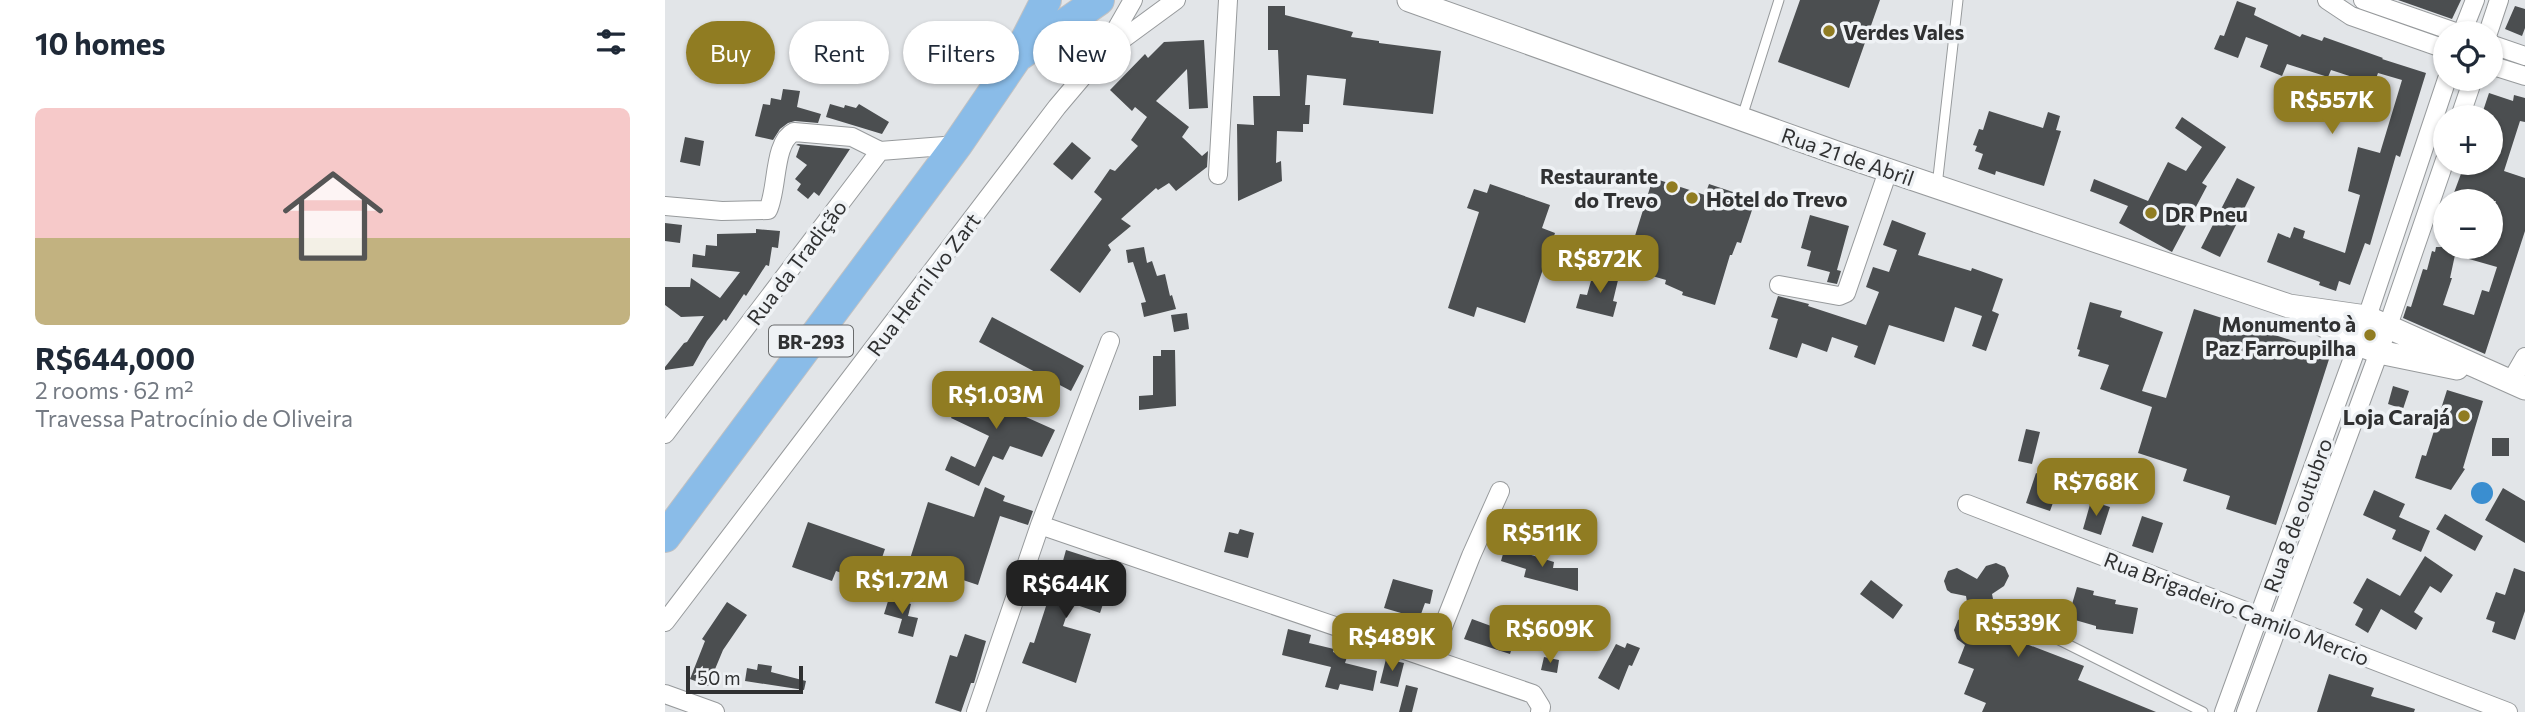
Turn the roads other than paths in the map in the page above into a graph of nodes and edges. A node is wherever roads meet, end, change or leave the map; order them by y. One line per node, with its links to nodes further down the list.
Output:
1 (1046, 0): 22 (highway, BR-293)
2 (1099, 0): 23 (highway, BR-293)
3 (1133, 0): 14 (street)
4 (1176, 0): 19 (street, Rua Herni Ivo Zart)
5 (1228, 0): 34 (street)
6 (1409, 0): 30 (street, Rua 21 de Abril)
7 (1779, 0): 30 (lane)
8 (1958, 0): 35 (lane)
9 (2327, 0): 18 (street)
10 (2363, 0): 13 (street)
11 (2475, 0): 15 (street)
12 (2499, 0): 16 (street)
13 (2393, 10): 17 (street); 18 (street)
14 (1121, 21)
15 (2465, 21)
16 (2492, 21)
17 (2433, 24)
18 (2387, 28): 20 (street)
19 (1131, 33)
20 (2433, 45)
21 (2503, 48): 24 (street)
22 (1019, 53)
23 (1019, 56)
24 (2525, 56)
25 (2503, 69): 26 (street)
26 (2525, 76)
27 (999, 84): 31 (highway, BR-293)
28 (1076, 84): 53 (street, Rua Herni Ivo Zart)
29 (2443, 91): 36 (street, Rua 8 de outubro)
30 (1742, 119): 33 (street, Rua 21 de Abril)
31 (957, 145): 32 (street); 51 (highway, BR-293)
32 (880, 151): 38 (street); 47 (street, Rua da Tradição)
33 (1888, 171): 35 (street, Rua 21 de Abril); 39 (street)
34 (1218, 175)
35 (1937, 187): 40 (street, Rua 21 de Abril)
36 (2410, 187): 37 (street); 41 (street, Rua 8 de outubro)
37 (2433, 195): 42 (street, Rua 8 de outubro)
38 (665, 206)
39 (1779, 285)
40 (2288, 306): 41 (street, Rua 21 de Abril); 44 (street, Rua 21 de Abril)
41 (2366, 317): 42 (street, Rua 21 de Abril); 44 (street, Rua 8 de outubro)
42 (2388, 326): 44 (street, Rua 8 de outubro); 46 (street, Rua 21 de Abril)
43 (1110, 341): 50 (street)
44 (2369, 348): 46 (street, Rua 21 de Abril); 52 (street, Rua 8 de outubro); 55 (street, Rua 8 de outubro)
45 (2525, 357): 46 (street)
46 (2510, 382)
47 (665, 434)
48 (1500, 491): 56 (street)
49 (1967, 504): 52 (street, Rua Brigadeiro Camilo Mercio)
50 (1040, 525): 56 (street); 60 (street)
51 (665, 537)
52 (2260, 617): 55 (street, Rua Brigadeiro Camilo Mercio); 62 (street, Rua 8 de outubro)
53 (665, 622)
54 (2029, 625): 61 (lane)
55 (2280, 625): 63 (street, Rua 8 de outubro); 64 (street, Rua Brigadeiro Camilo Mercio)
56 (1431, 657): 58 (street)
57 (665, 694): 59 (street)
58 (1540, 710)
59 (715, 712)
60 (976, 712)
61 (2203, 712)
62 (2224, 712)
63 (2246, 712)
64 (2508, 712)

